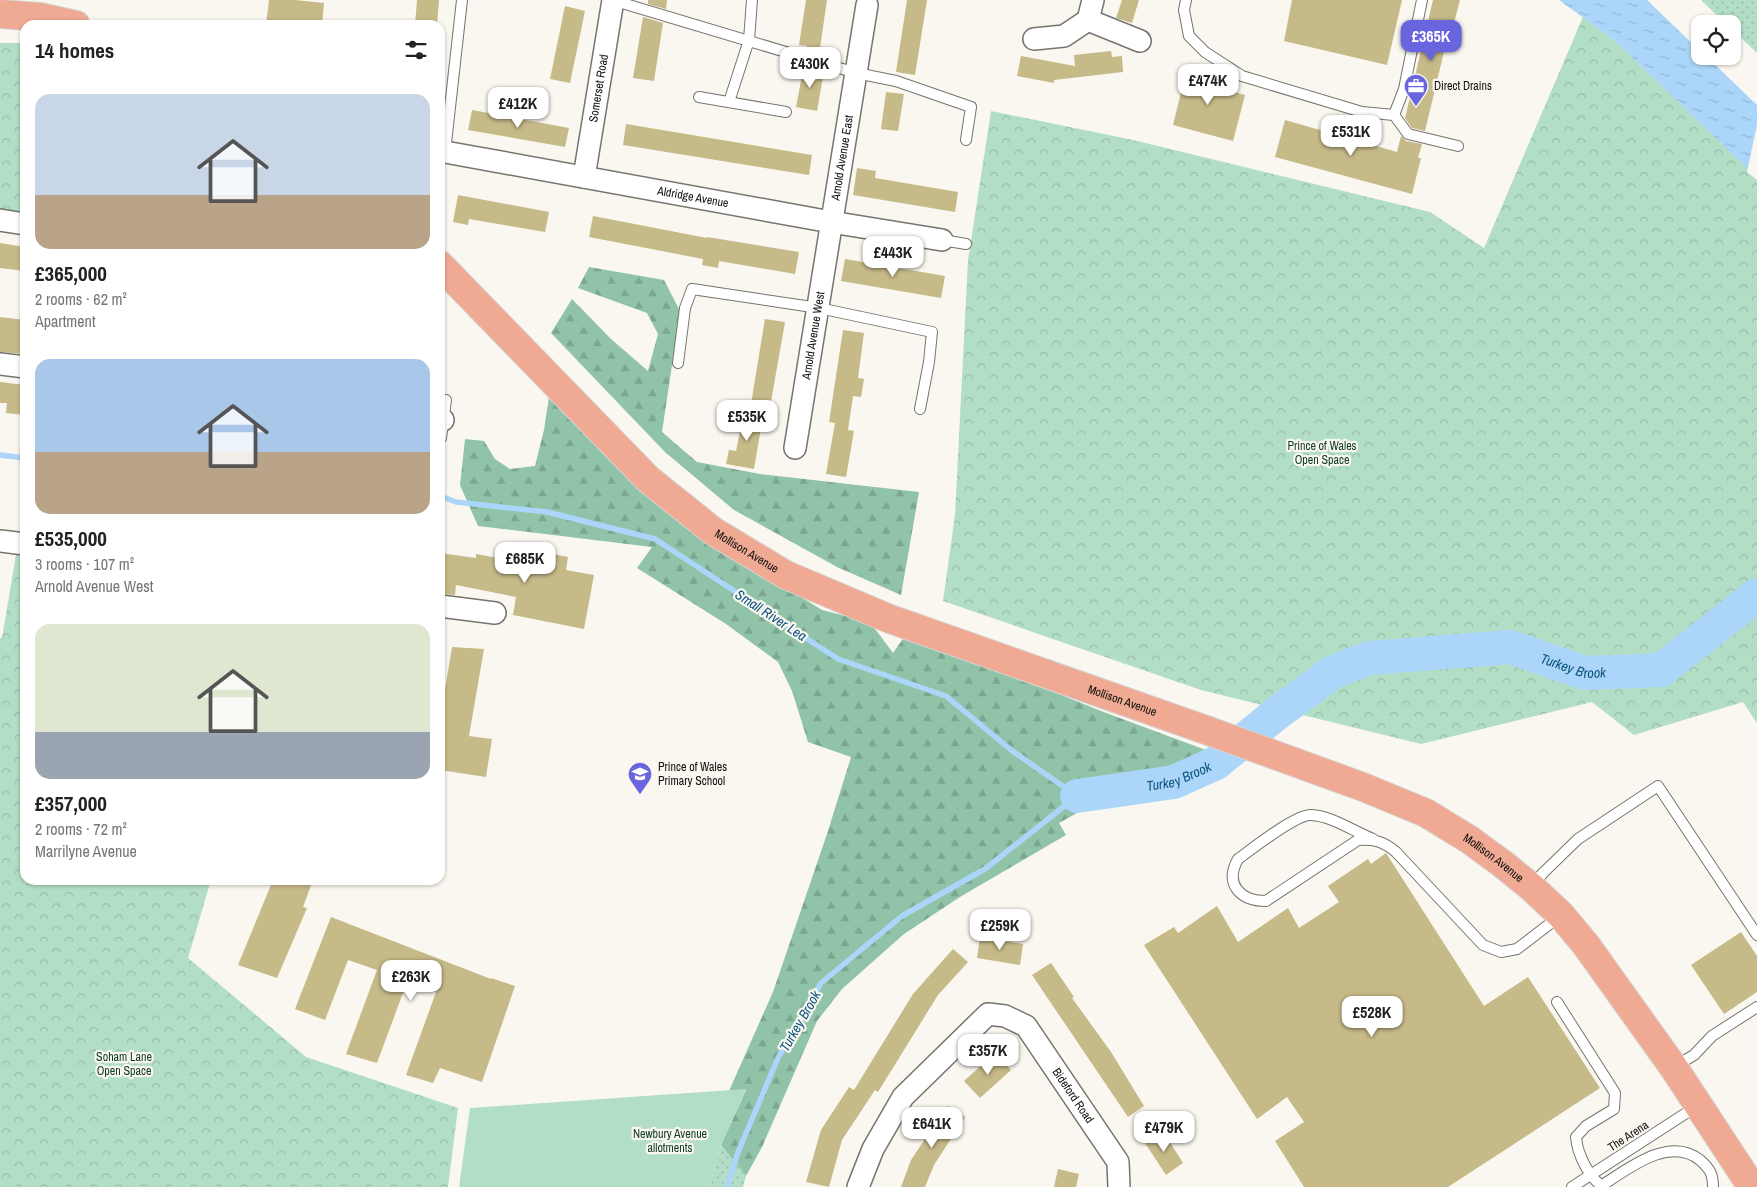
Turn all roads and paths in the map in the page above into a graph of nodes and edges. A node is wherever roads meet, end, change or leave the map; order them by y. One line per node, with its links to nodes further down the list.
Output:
1 (462, 0): 19 (lane)
2 (613, 0): 11 (lane); 22 (street, Somerset Road)
3 (752, 0): 11 (lane)
4 (1186, 0): 17 (lane)
5 (1422, 0): 17 (lane)
6 (867, 5): 13 (street, Arnold Avenue East)
7 (1090, 10): 10 (street); 12 (street)
8 (0, 14): 9 (main road)
9 (54, 20)
10 (1034, 39)
11 (749, 40): 13 (lane); 15 (lane)
12 (1140, 41)
13 (856, 73): 18 (lane); 24 (street, Arnold Avenue East)
14 (699, 97): 15 (lane)
15 (729, 102): 16 (lane)
16 (786, 112)
17 (1394, 115): 20 (lane)
18 (966, 140)
19 (445, 144)
20 (1458, 146)
21 (445, 152): 22 (street, Aldridge Avenue)
22 (584, 177): 24 (street, Aldridge Avenue)
23 (0, 220): 25 (street)
24 (830, 222): 26 (street, Aldridge Avenue); 29 (street, Arnold Avenue West)
25 (20, 223)
26 (942, 240): 27 (lane)
27 (966, 244)
28 (445, 270): 40 (main road, Mollison Avenue)
29 (819, 308): 30 (lane); 33 (lane); 34 (street, Arnold Avenue West)
30 (678, 363)
31 (0, 364): 32 (street)
32 (20, 366)
33 (920, 409)
34 (795, 448)
35 (0, 541): 36 (street)
36 (20, 543)
37 (445, 607): 38 (street)
38 (495, 613)
39 (1372, 839): 39 (lane); 41 (lane)
40 (1531, 888): 41 (main road, Mollison Avenue); 42 (lane)
41 (1561, 915): 45 (main road, Mollison Avenue)
42 (1757, 935)
43 (1557, 1002): 47 (lane)
44 (1757, 1007): 45 (lane)
45 (1674, 1068): 46 (main road, Mollison Avenue)
46 (1698, 1106): 47 (lane, The Arena); 53 (main road, Mollison Avenue)
47 (1592, 1174): 48 (lane); 51 (lane, The Arena)
48 (1603, 1186): 52 (lane)
49 (858, 1187): 50 (street, Bideford Road)
50 (1119, 1187)
51 (1572, 1187)
52 (1713, 1187)
53 (1752, 1187)

